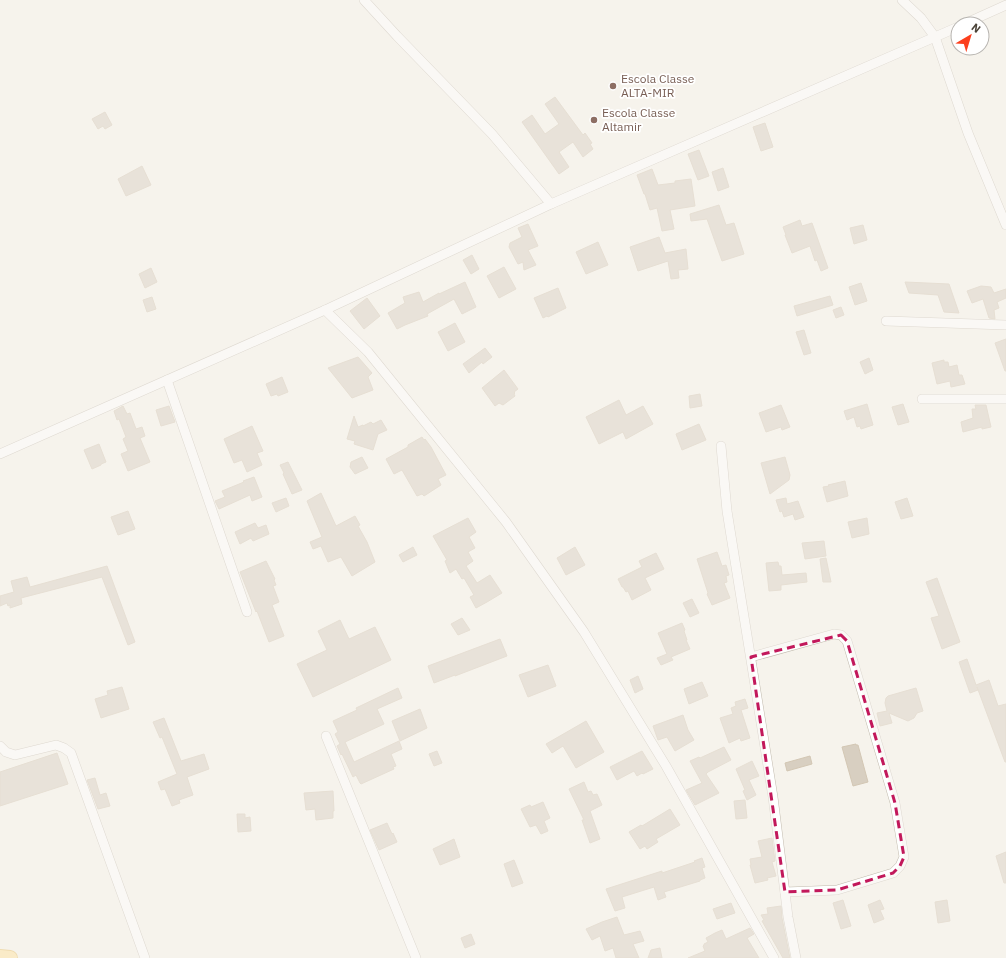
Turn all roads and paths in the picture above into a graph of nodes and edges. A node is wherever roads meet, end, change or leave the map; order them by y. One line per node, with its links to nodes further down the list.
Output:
1 (364, 0): 7 (street)
2 (902, 0): 6 (street)
3 (1006, 6): 4 (street)
4 (983, 16)
5 (950, 30): 6 (street)
6 (935, 37): 7 (street); 8 (street)
7 (551, 204): 9 (street)
8 (1006, 225)
9 (325, 310): 12 (street); 26 (street)
10 (886, 321): 11 (street)
11 (1006, 325)
12 (167, 380): 16 (street); 17 (street)
13 (922, 399): 14 (street)
14 (1006, 399)
15 (721, 446): 18 (street)
16 (0, 454)
17 (248, 612)
18 (750, 657): 21 (street); 21 (street)
19 (326, 736): 25 (street)
20 (0, 746): 24 (street)
21 (785, 892): 27 (street)
22 (0, 957): 23 (main road)
23 (10, 958)
24 (145, 958)
25 (416, 958)
26 (774, 958)
27 (796, 958)

